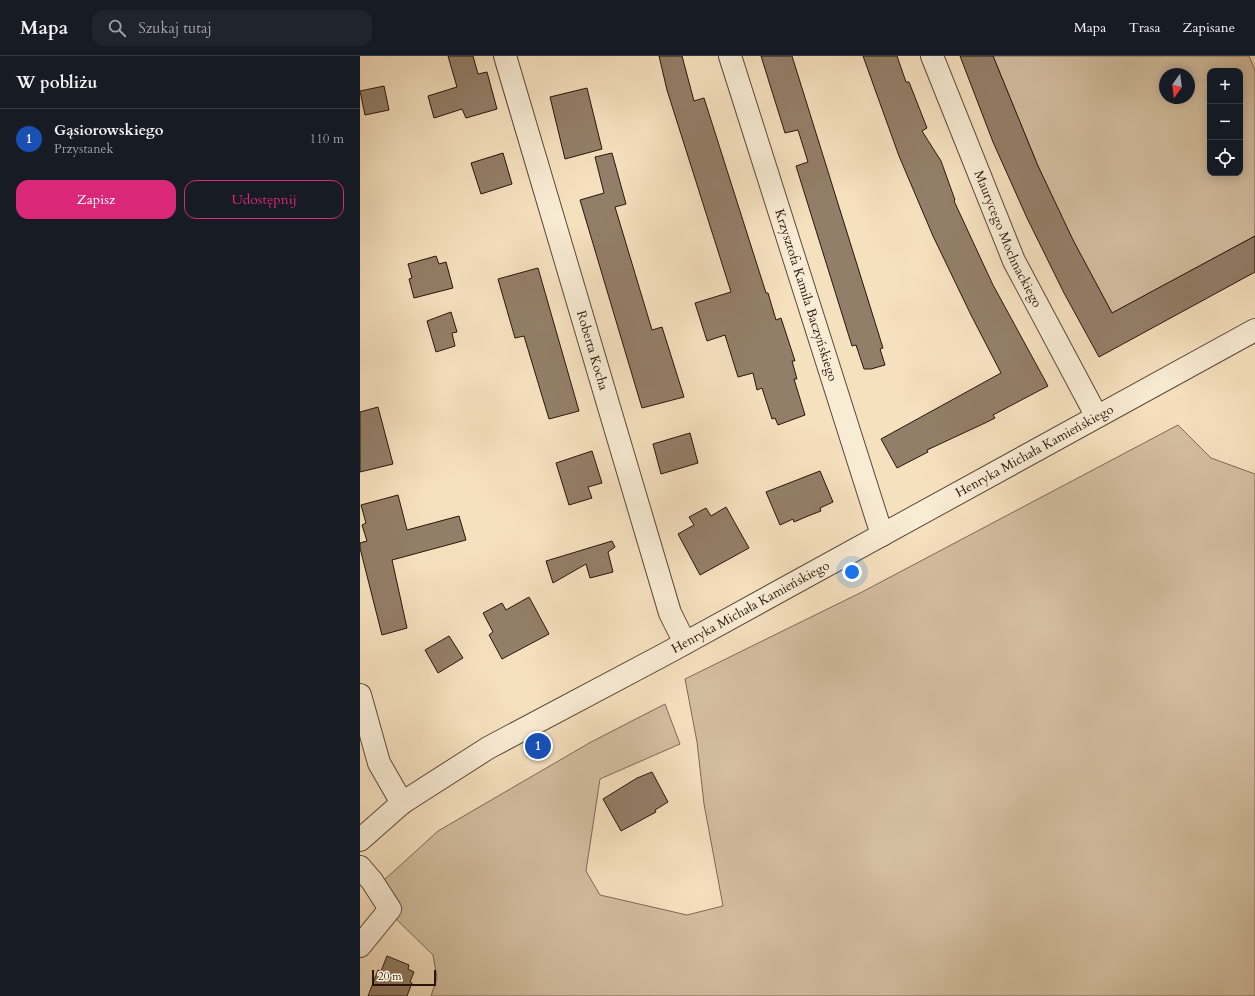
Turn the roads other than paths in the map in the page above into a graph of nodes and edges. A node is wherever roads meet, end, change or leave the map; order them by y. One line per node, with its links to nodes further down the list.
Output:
1 (505, 56): 7 (street, Roberta Kocha)
2 (730, 56): 6 (street, Krzysztofa Kamila Baczyńskiego)
3 (932, 56): 5 (street, Maurycego Mochnackiego)
4 (1255, 330): 5 (street, Henryka Michała Kamieńskiego)
5 (1096, 415): 6 (street, Henryka Michała Kamieńskiego)
6 (882, 535): 7 (street, Henryka Michała Kamieńskiego)
7 (685, 643): 9 (street, Henryka Michała Kamieńskiego)
8 (360, 697): 9 (street)
9 (402, 803): 10 (street, Henryka Michała Kamieńskiego)
10 (360, 840)
11 (360, 867): 12 (street)
12 (360, 946)

